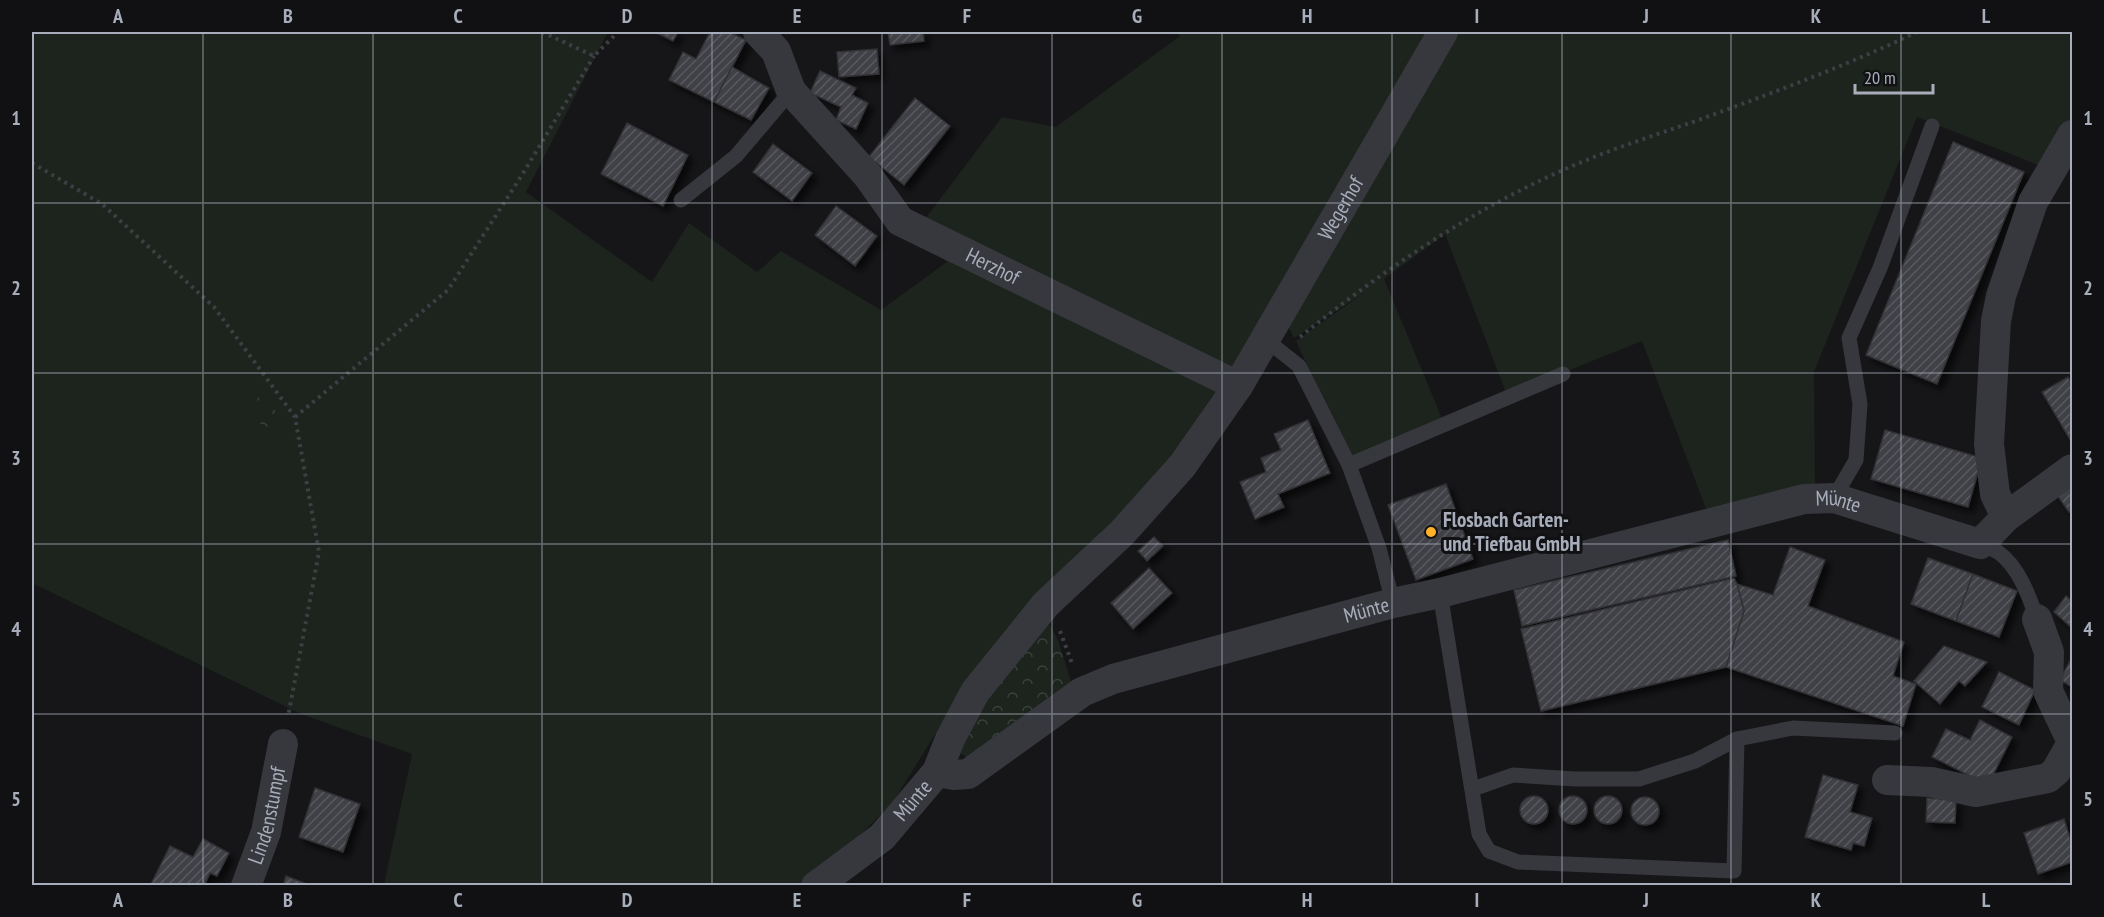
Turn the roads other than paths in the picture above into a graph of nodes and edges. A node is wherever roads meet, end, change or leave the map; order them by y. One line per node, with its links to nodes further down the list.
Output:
1 (760, 32): 3 (street, Herzhof)
2 (1443, 32): 7 (street, Wegerhof)
3 (791, 91): 6 (lane); 9 (street, Herzhof)
4 (1932, 126): 12 (lane)
5 (2073, 135): 13 (street)
6 (681, 200)
7 (1265, 339): 9 (street, Wegerhof); 10 (lane)
8 (1563, 374): 10 (lane)
9 (1238, 386): 22 (street, Wegerhof)
10 (1349, 465): 16 (lane)
11 (2073, 470): 13 (street)
12 (1834, 498): 14 (street, Münte); 15 (street, Münte)
13 (2006, 518): 14 (street)
14 (1980, 544): 17 (lane, Münte)
15 (1440, 593): 16 (street, Münte); 24 (lane)
16 (1393, 603): 22 (street, Münte)
17 (2037, 619): 20 (street, Münte)
18 (1895, 733): 19 (lane)
19 (1737, 739): 24 (lane); 24 (lane)
20 (2073, 742): 23 (street, Münte)
21 (283, 744): 25 (street, Lindenstumpf)
22 (937, 772): 26 (street, Münte)
23 (1887, 780)
24 (1473, 789)
25 (246, 885)
26 (816, 885)

